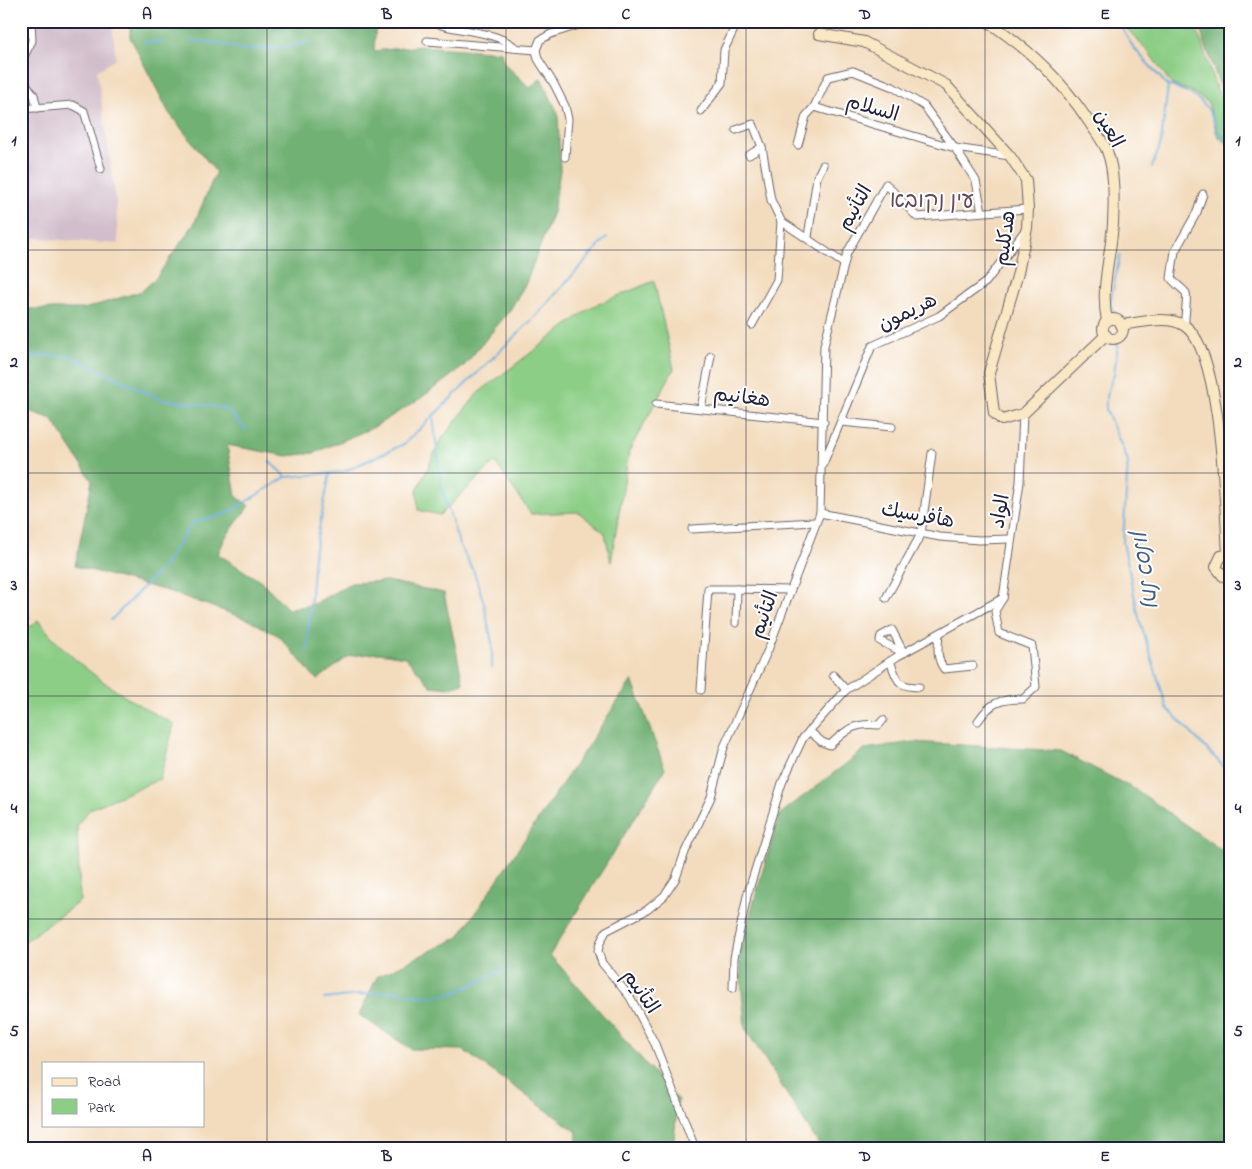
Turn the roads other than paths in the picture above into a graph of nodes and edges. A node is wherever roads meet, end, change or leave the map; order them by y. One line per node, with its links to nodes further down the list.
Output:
1 (31, 21): 10 (street)
2 (439, 21): 8 (street)
3 (592, 21): 9 (street)
4 (738, 21): 15 (street)
5 (987, 21): 32 (street, العين)
6 (819, 34): 21 (street, هدكليم)
7 (427, 41): 8 (street)
8 (516, 48): 9 (street)
9 (536, 50): 22 (street)
10 (21, 62)
11 (21, 78): 13 (street)
12 (814, 107): 17 (street); 19 (street, السلام); 19 (street, السلام)
13 (37, 108): 14 (street); 24 (street)
14 (21, 109)
15 (701, 111)
16 (736, 130): 18 (street)
17 (798, 145)
18 (762, 147): 20 (street); 28 (street)
19 (956, 148): 21 (street, السلام); 27 (street)
20 (749, 155)
21 (1010, 156): 26 (street, هدكليم)
22 (564, 157)
23 (823, 165): 30 (street)
24 (101, 168)
25 (1203, 194): 35 (street)
26 (1028, 209): 27 (street, التأنيم); 29 (street, هدكليم)
27 (982, 212): 31 (street, التأنيم)
28 (781, 221): 30 (street); 33 (street)
29 (1027, 228): 40 (street, هدكليم); 42 (street, هريمون)
30 (808, 237): 31 (street)
31 (843, 263): 41 (street, التأنيم)
32 (1107, 320): 34 (street); 36 (street)
33 (752, 325)
34 (1121, 325): 35 (street); 36 (street)
35 (1185, 326): 51 (street)
36 (1106, 335): 40 (street)
37 (711, 356): 39 (street)
38 (656, 404): 39 (street, هغانيم)
39 (701, 408): 41 (street, هغانيم)
40 (1023, 414): 50 (street, الواد)
41 (824, 422): 45 (street, التأنيم)
42 (841, 422): 43 (street); 45 (street, هريمون)
43 (892, 426)
44 (932, 453): 49 (street)
45 (821, 470): 46 (street, التأنيم)
46 (820, 513): 47 (street, التأنيم); 49 (street, هأفرسيك)
47 (815, 522): 48 (street); 54 (street, التأنيم)
48 (692, 529)
49 (921, 534): 50 (street, هأفرسيك); 56 (street)
50 (1010, 539): 57 (street, الواد)
51 (1229, 554): 52 (street)
52 (1230, 576): 55 (street)
53 (737, 589): 54 (street); 58 (street); 64 (street)
54 (789, 590): 70 (street, التأنيم)
55 (1231, 596)
56 (886, 598)
57 (1003, 598): 59 (street); 67 (street, الواد)
58 (736, 623)
59 (939, 634): 60 (street); 61 (street)
60 (890, 661): 63 (street); 65 (street)
61 (973, 666)
62 (833, 676): 65 (street)
63 (919, 687)
64 (702, 690)
65 (846, 690): 68 (street)
66 (883, 720): 68 (street)
67 (978, 721)
68 (809, 731): 69 (street)
69 (733, 988)
70 (695, 1148)

